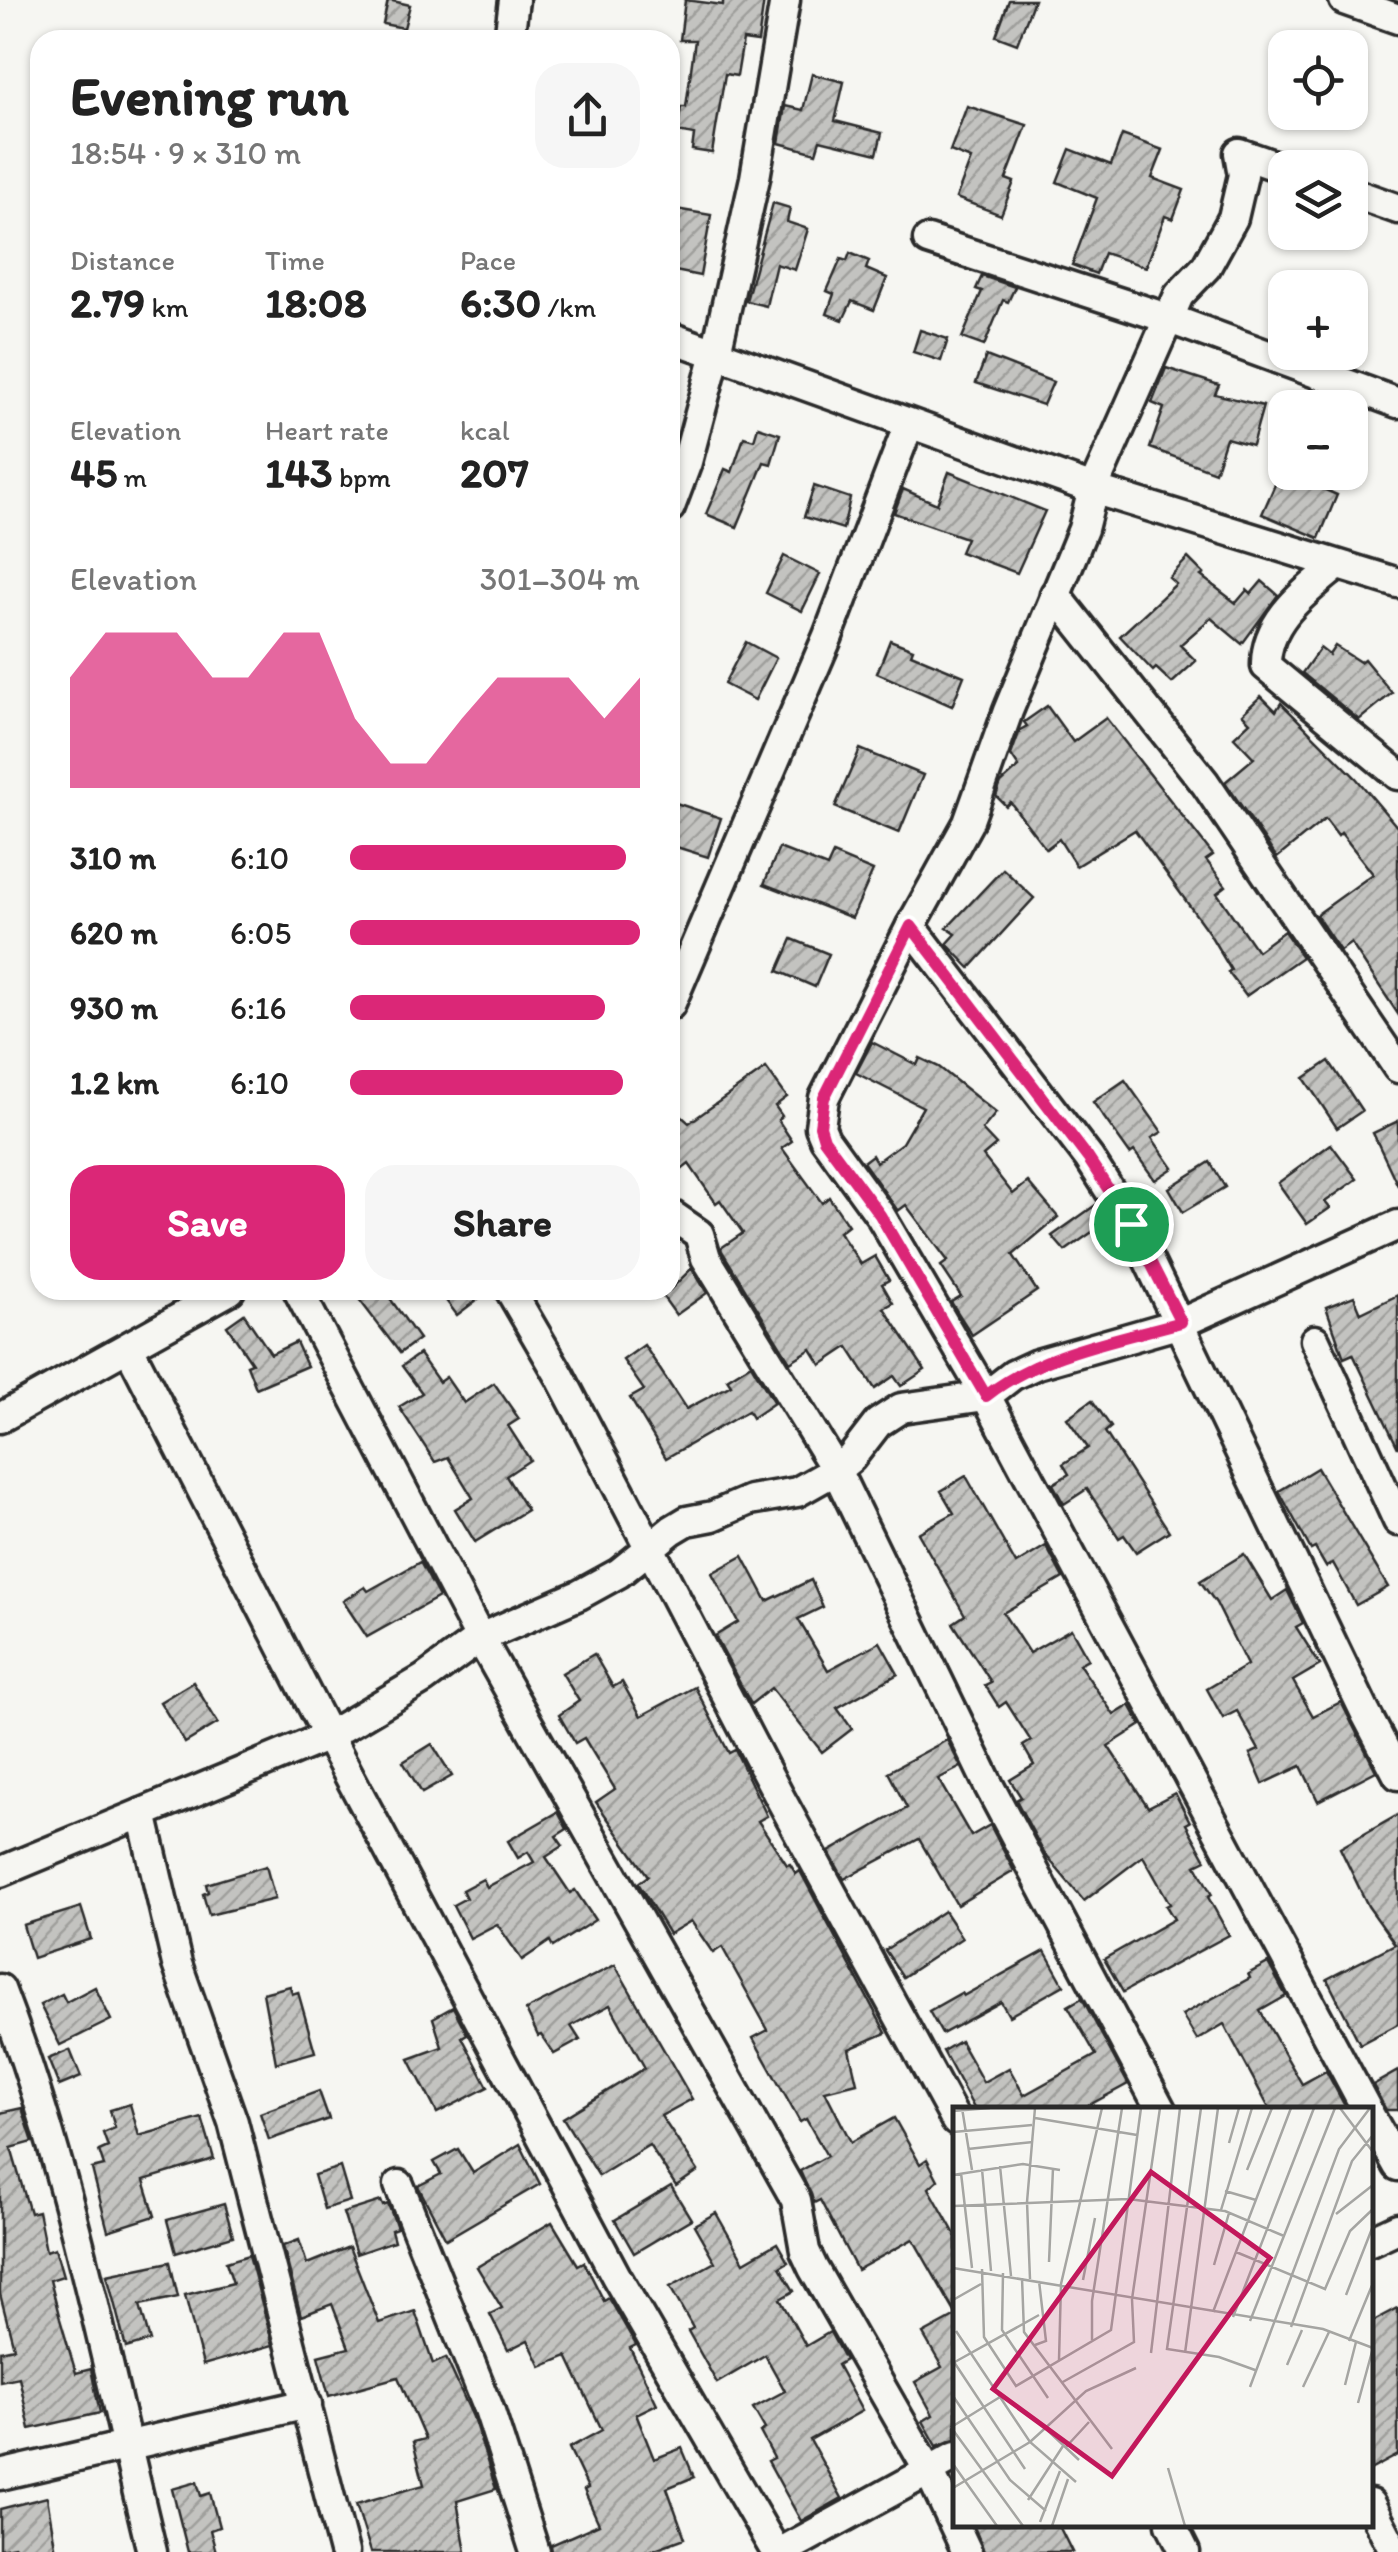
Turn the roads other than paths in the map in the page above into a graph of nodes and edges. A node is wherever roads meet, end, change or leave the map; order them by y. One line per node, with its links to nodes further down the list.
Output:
1 (514, 0): 5 (street)
2 (785, 0): 12 (street)
3 (1344, 0): 4 (street)
4 (1398, 19)
5 (511, 30)
6 (1268, 163): 10 (street)
7 (1368, 198): 8 (street)
8 (1398, 209)
9 (928, 240): 10 (street)
10 (1170, 318): 13 (street); 16 (street)
11 (680, 340): 12 (street)
12 (716, 352): 14 (street); 15 (street)
13 (1398, 403)
14 (909, 424): 16 (street); 22 (street)
15 (680, 481)
16 (1092, 489): 17 (street); 19 (street)
17 (1336, 566): 18 (street); 20 (street)
18 (1398, 584)
19 (1055, 594): 21 (street); 23 (street)
20 (1398, 775)
21 (911, 926): 29 (street); 32 (street)
22 (680, 982)
23 (1398, 1068)
24 (680, 1221): 34 (street)
25 (1398, 1225): 29 (street)
26 (212, 1300): 31 (street)
27 (303, 1300): 37 (street)
28 (516, 1300): 36 (street)
29 (1181, 1322): 32 (street); 39 (street)
30 (1315, 1340): 35 (street)
31 (128, 1348): 33 (street); 38 (street)
32 (986, 1396): 34 (street); 44 (street)
33 (0, 1418)
34 (836, 1470): 36 (street); 43 (street)
35 (1398, 1521)
36 (648, 1550): 37 (street); 45 (street)
37 (480, 1638): 38 (street); 54 (street)
38 (328, 1736): 40 (street); 63 (street)
39 (1398, 1775)
40 (142, 1813): 41 (street); 51 (street)
41 (0, 1872)
42 (0, 1989): 52 (street)
43 (1159, 2107)
44 (1366, 2107)
45 (953, 2116)
46 (1373, 2120): 47 (street)
47 (1398, 2166)
48 (399, 2185): 62 (street)
49 (1398, 2228): 50 (street)
50 (1373, 2240)
51 (307, 2404): 52 (street); 61 (street)
52 (127, 2446): 55 (street); 60 (street)
53 (953, 2458): 54 (street)
54 (928, 2470): 57 (street); 63 (street)
55 (0, 2474)
56 (1373, 2510): 66 (street)
57 (953, 2523)
58 (955, 2527): 64 (street)
59 (1172, 2527): 65 (street)
60 (152, 2552)
61 (344, 2552)
62 (534, 2552)
63 (779, 2552)
64 (967, 2552)
65 (1185, 2552)
66 (1396, 2552)

